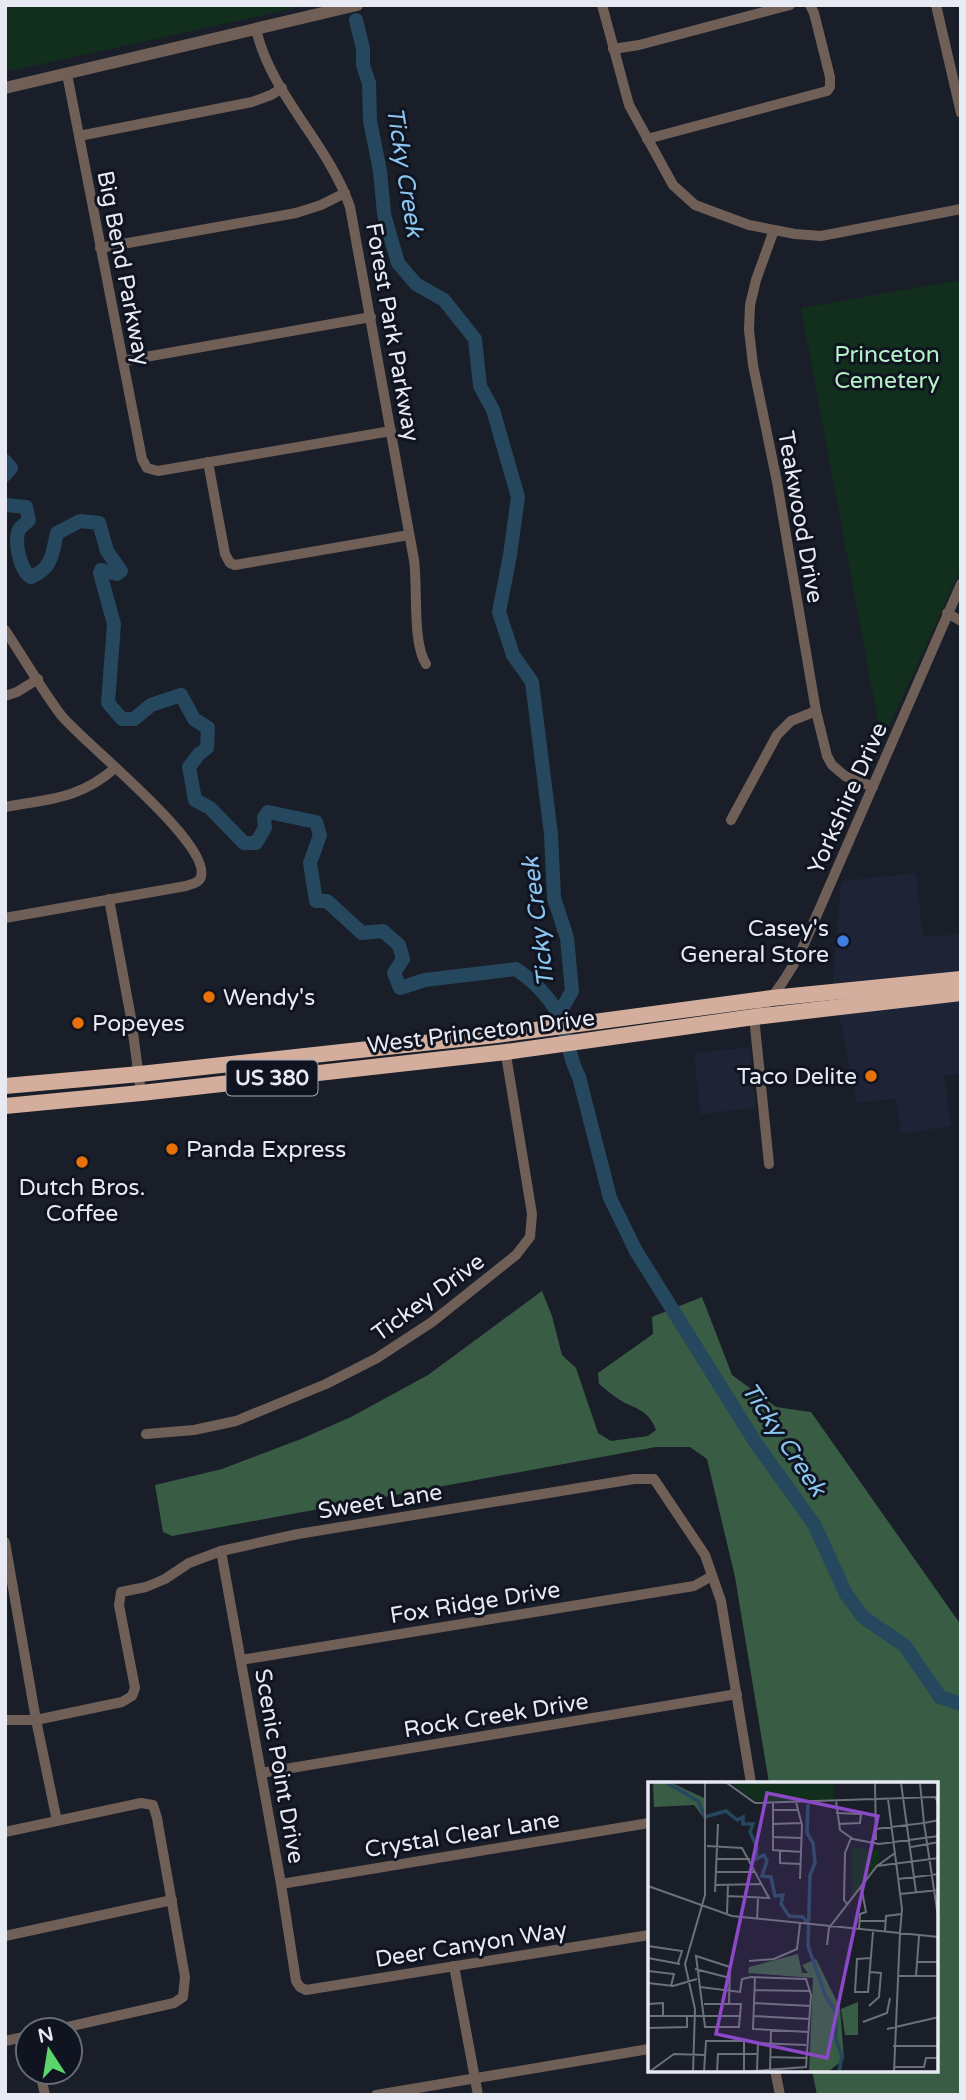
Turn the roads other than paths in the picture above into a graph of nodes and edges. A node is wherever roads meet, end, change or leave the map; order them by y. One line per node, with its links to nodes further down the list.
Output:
1 (357, 5): 6 (street)
2 (602, 5): 7 (street)
3 (790, 5): 7 (street)
4 (810, 5): 13 (street)
5 (936, 5): 11 (street)
6 (256, 29): 8 (street); 9 (street, Forest Park Parkway)
7 (613, 49): 13 (street)
8 (67, 74): 10 (street); 12 (street, Big Bend Parkway)
9 (282, 88): 12 (street); 14 (street, Forest Park Parkway)
10 (5, 89)
11 (960, 110)
12 (79, 136): 17 (street, Big Bend Parkway)
13 (647, 139): 16 (street)
14 (345, 193): 17 (street); 18 (street, Forest Park Parkway)
15 (961, 208): 16 (street)
16 (774, 230): 30 (street, Teakwood Drive)
17 (100, 248): 19 (street, Big Bend Parkway)
18 (371, 317): 19 (street); 20 (street, Forest Park Parkway)
19 (123, 361): 21 (street, Big Bend Parkway)
20 (391, 431): 21 (street); 22 (street, Forest Park Parkway)
21 (208, 462): 22 (street)
22 (409, 535): 27 (street, Forest Park Parkway)
23 (961, 584): 24 (street, Yorkshire Drive)
24 (947, 613): 25 (street); 32 (street, Yorkshire Drive)
25 (961, 621)
26 (5, 630): 28 (street)
27 (426, 664)
28 (38, 679): 29 (street); 31 (street)
29 (5, 696)
30 (816, 711): 32 (street, Teakwood Drive); 34 (street)
31 (115, 768): 33 (street); 35 (street)
32 (873, 787): 39 (street, Yorkshire Drive)
33 (5, 807)
34 (732, 820)
35 (109, 900): 36 (street); 43 (street)
36 (5, 918)
37 (961, 979): 39 (highway, West Princeton Drive / US 380)
38 (961, 993): 40 (highway, West Princeton Drive / US 380)
39 (772, 999): 40 (street, Yorkshire Drive); 41 (highway, West Princeton Drive / US 380)
40 (754, 1017): 42 (highway, West Princeton Drive / US 380); 47 (street)
41 (503, 1034): 42 (street, Tickey Drive); 43 (highway, West Princeton Drive / US 380)
42 (506, 1052): 45 (highway, West Princeton Drive / US 380); 48 (street, Tickey Drive)
43 (139, 1074): 44 (highway, West Princeton Drive / US 380); 45 (street)
44 (5, 1086)
45 (141, 1093): 46 (highway, West Princeton Drive / US 380)
46 (5, 1106)
47 (769, 1164)
48 (146, 1434)
49 (5, 1542): 52 (street)
50 (221, 1551): 51 (street, Sweet Lane); 54 (street, Scenic Point Drive); 57 (street, Sweet Lane)
51 (712, 1576): 54 (street, Fox Ridge Drive); 55 (street)
52 (17, 1611): 53 (street); 57 (street)
53 (5, 1613)
54 (241, 1660): 58 (street, Scenic Point Drive)
55 (737, 1694): 58 (street, Rock Creek Drive); 59 (street)
56 (5, 1720): 57 (street)
57 (36, 1720): 60 (street)
58 (261, 1773): 63 (street, Scenic Point Drive)
59 (751, 1782)
60 (57, 1821): 62 (street); 64 (street)
61 (648, 1823): 63 (street, Crystal Clear Lane)
62 (5, 1832)
63 (281, 1884): 68 (street, Scenic Point Drive)
64 (172, 1900): 66 (street); 69 (street)
65 (648, 1935): 67 (street, Deer Canyon Way)
66 (5, 1936)
67 (454, 1966): 68 (street, Deer Canyon Way); 72 (street)
68 (300, 1987)
69 (84, 2023)
70 (648, 2049): 72 (street)
71 (775, 2072): 75 (street)
72 (475, 2078): 73 (street); 74 (street)
73 (376, 2095)
74 (478, 2095)
75 (780, 2095)

